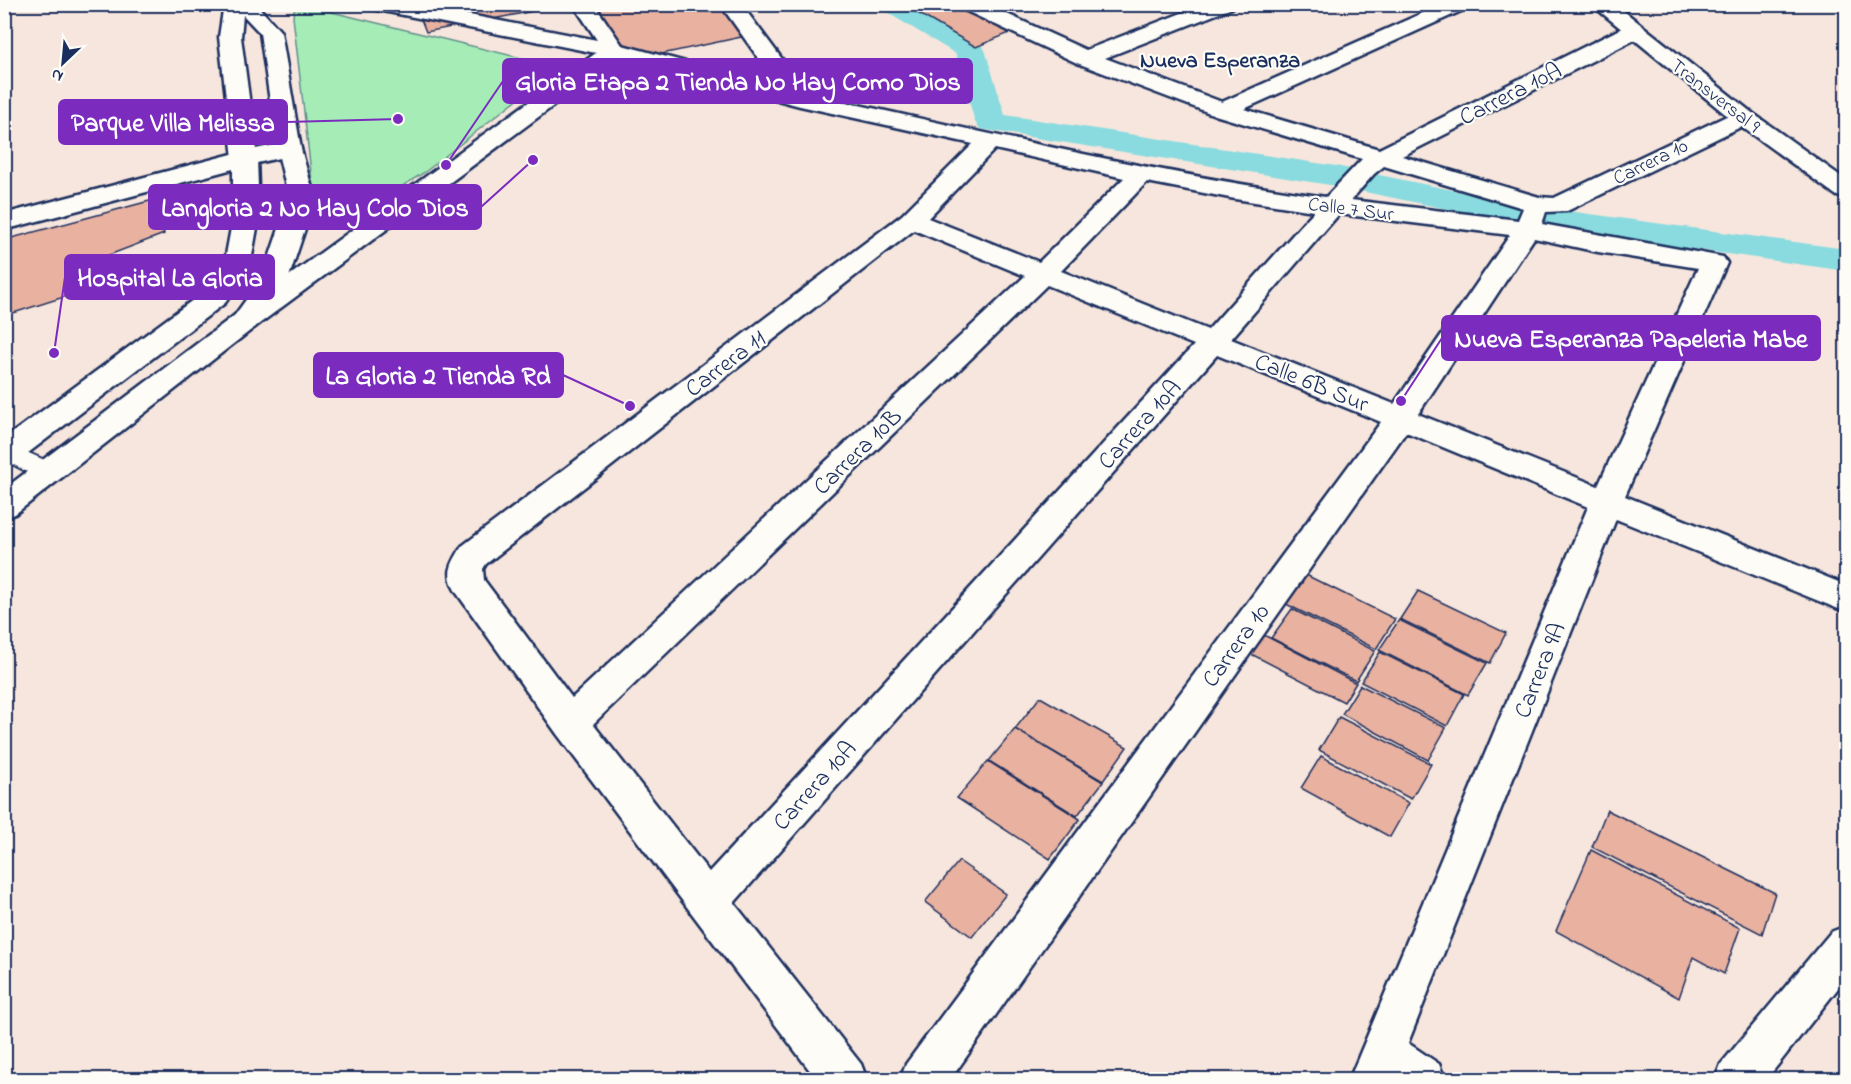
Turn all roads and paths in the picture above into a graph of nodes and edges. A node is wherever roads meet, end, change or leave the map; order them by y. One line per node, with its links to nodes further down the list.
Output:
1 (234, 4): 19 (street)
2 (244, 4): 18 (street)
3 (378, 4): 10 (street, Calle 7 Sur)
4 (583, 4): 12 (street)
5 (730, 4): 14 (street)
6 (1225, 4): 13 (street)
7 (1461, 4): 15 (street)
8 (1600, 4): 11 (street, Transversal 9)
9 (974, 6): 13 (street, Calle 7 Sur)
10 (406, 8): 12 (street, Calle 7 Sur)
11 (1634, 31): 16 (street, Transversal 9); 20 (street, Carrera 10A)
12 (614, 50): 14 (street, Calle 7 Sur); 29 (street)
13 (1085, 58): 15 (street, Calle 7 Sur)
14 (800, 99): 17 (street, Calle 7 Sur)
15 (1223, 110): 20 (street, Calle 7 Sur)
16 (1743, 117): 22 (street, Transversal 9); 24 (street, Carrera 10)
17 (990, 141): 21 (street, Calle 7 Sur); 25 (street, Carrera 11)
18 (289, 149): 19 (street); 29 (street)
19 (246, 158): 26 (street); 32 (street)
20 (1373, 163): 23 (street, Carrera 10A); 24 (street, Calle 7 Sur)
21 (1140, 174): 23 (street, Calle 7 Sur); 28 (street, Carrera 10B)
22 (1842, 191)
23 (1340, 198): 24 (street, Calle 7 Sur); 30 (street, Carrera 10A)
24 (1537, 215): 27 (street, Calle 7 Sur); 31 (street, Carrera 10)
25 (912, 220): 28 (street, Calle 6B Sur); 37 (street, Carrera 11)
26 (4, 222)
27 (1714, 263): 34 (street, Carrera 9A)
28 (1044, 273): 30 (street, Calle 6B Sur); 37 (street, Carrera 10B)
29 (245, 321): 33 (street)
30 (1213, 342): 31 (street, Calle 6B Sur); 38 (street, Carrera 10A)
31 (1400, 418): 34 (street, Calle 6B Sur); 42 (street, Carrera 10)
32 (6, 452): 33 (lane)
33 (50, 472): 35 (street)
34 (1607, 501): 36 (street, Calle 6B Sur); 40 (street, Carrera 9A)
35 (4, 506)
36 (1846, 599)
37 (570, 723): 38 (street)
38 (709, 902): 41 (street)
39 (1846, 946): 44 (street)
40 (1377, 1066): 43 (street)
41 (845, 1080)
42 (922, 1080)
43 (1423, 1080)
44 (1737, 1080)

